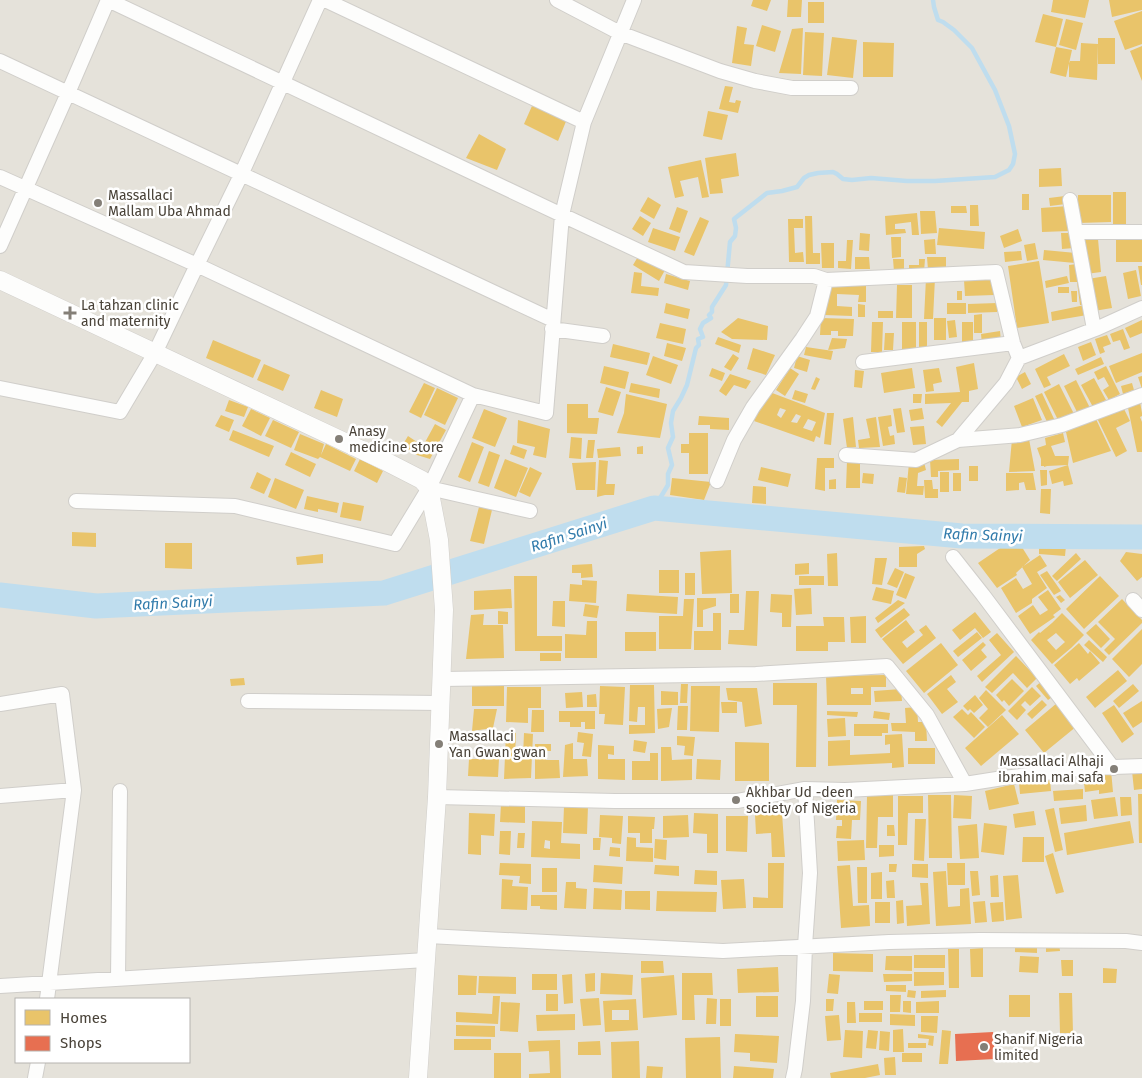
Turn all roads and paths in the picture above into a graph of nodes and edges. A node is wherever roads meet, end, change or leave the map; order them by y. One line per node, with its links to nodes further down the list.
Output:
1 (108, 0): 8 (street); 10 (street)
2 (320, 0): 8 (street)
3 (325, 0): 11 (street)
4 (557, 0): 6 (street)
5 (634, 0): 6 (street)
6 (620, 32): 9 (street); 11 (street)
7 (0, 61): 10 (street)
8 (282, 83): 12 (street); 16 (street)
9 (851, 88)
10 (68, 93): 12 (street); 14 (street)
11 (584, 122): 16 (street)
12 (241, 175): 20 (street); 24 (street)
13 (0, 177): 14 (street)
14 (26, 189): 19 (street); 20 (street)
15 (1070, 200): 17 (street)
16 (562, 215): 22 (street); 24 (street)
17 (1076, 232): 18 (street); 25 (street)
18 (1142, 232)
19 (0, 246)
20 (197, 266): 28 (street); 32 (street)
21 (0, 280): 28 (street)
22 (826, 280): 27 (street); 36 (street)
23 (1142, 308): 25 (street)
24 (552, 325): 26 (street); 32 (street)
25 (1094, 329): 29 (street)
26 (603, 336)
27 (1013, 343): 29 (street); 30 (street)
28 (155, 353): 31 (street); 37 (street)
29 (1019, 358): 34 (street)
30 (863, 362)
31 (0, 388)
32 (473, 395): 37 (street)
33 (1142, 395): 34 (street)
34 (958, 440): 35 (street)
35 (846, 455)
36 (717, 482)
37 (429, 488): 38 (street); 39 (street); 41 (street)
38 (76, 501)
39 (530, 510)
40 (953, 557): 46 (street)
41 (442, 679): 43 (street); 47 (street)
42 (248, 701): 43 (street)
43 (441, 703): 52 (street)
44 (0, 704): 49 (street)
45 (1142, 766): 46 (street)
46 (1113, 768): 47 (street)
47 (965, 784): 48 (street)
48 (804, 789): 52 (street); 55 (street)
49 (74, 790): 51 (street); 58 (street)
50 (120, 791): 57 (street)
51 (0, 796)
52 (437, 797): 53 (street)
53 (428, 936): 55 (street); 56 (street)
54 (1142, 943): 55 (street)
55 (805, 946): 64 (street)
56 (426, 960): 57 (street); 63 (street)
57 (118, 979): 58 (street)
58 (50, 984): 59 (street); 60 (street)
59 (0, 986)
60 (47, 998)
61 (38, 1063): 62 (street)
62 (35, 1078)
63 (418, 1078)
64 (793, 1078)

